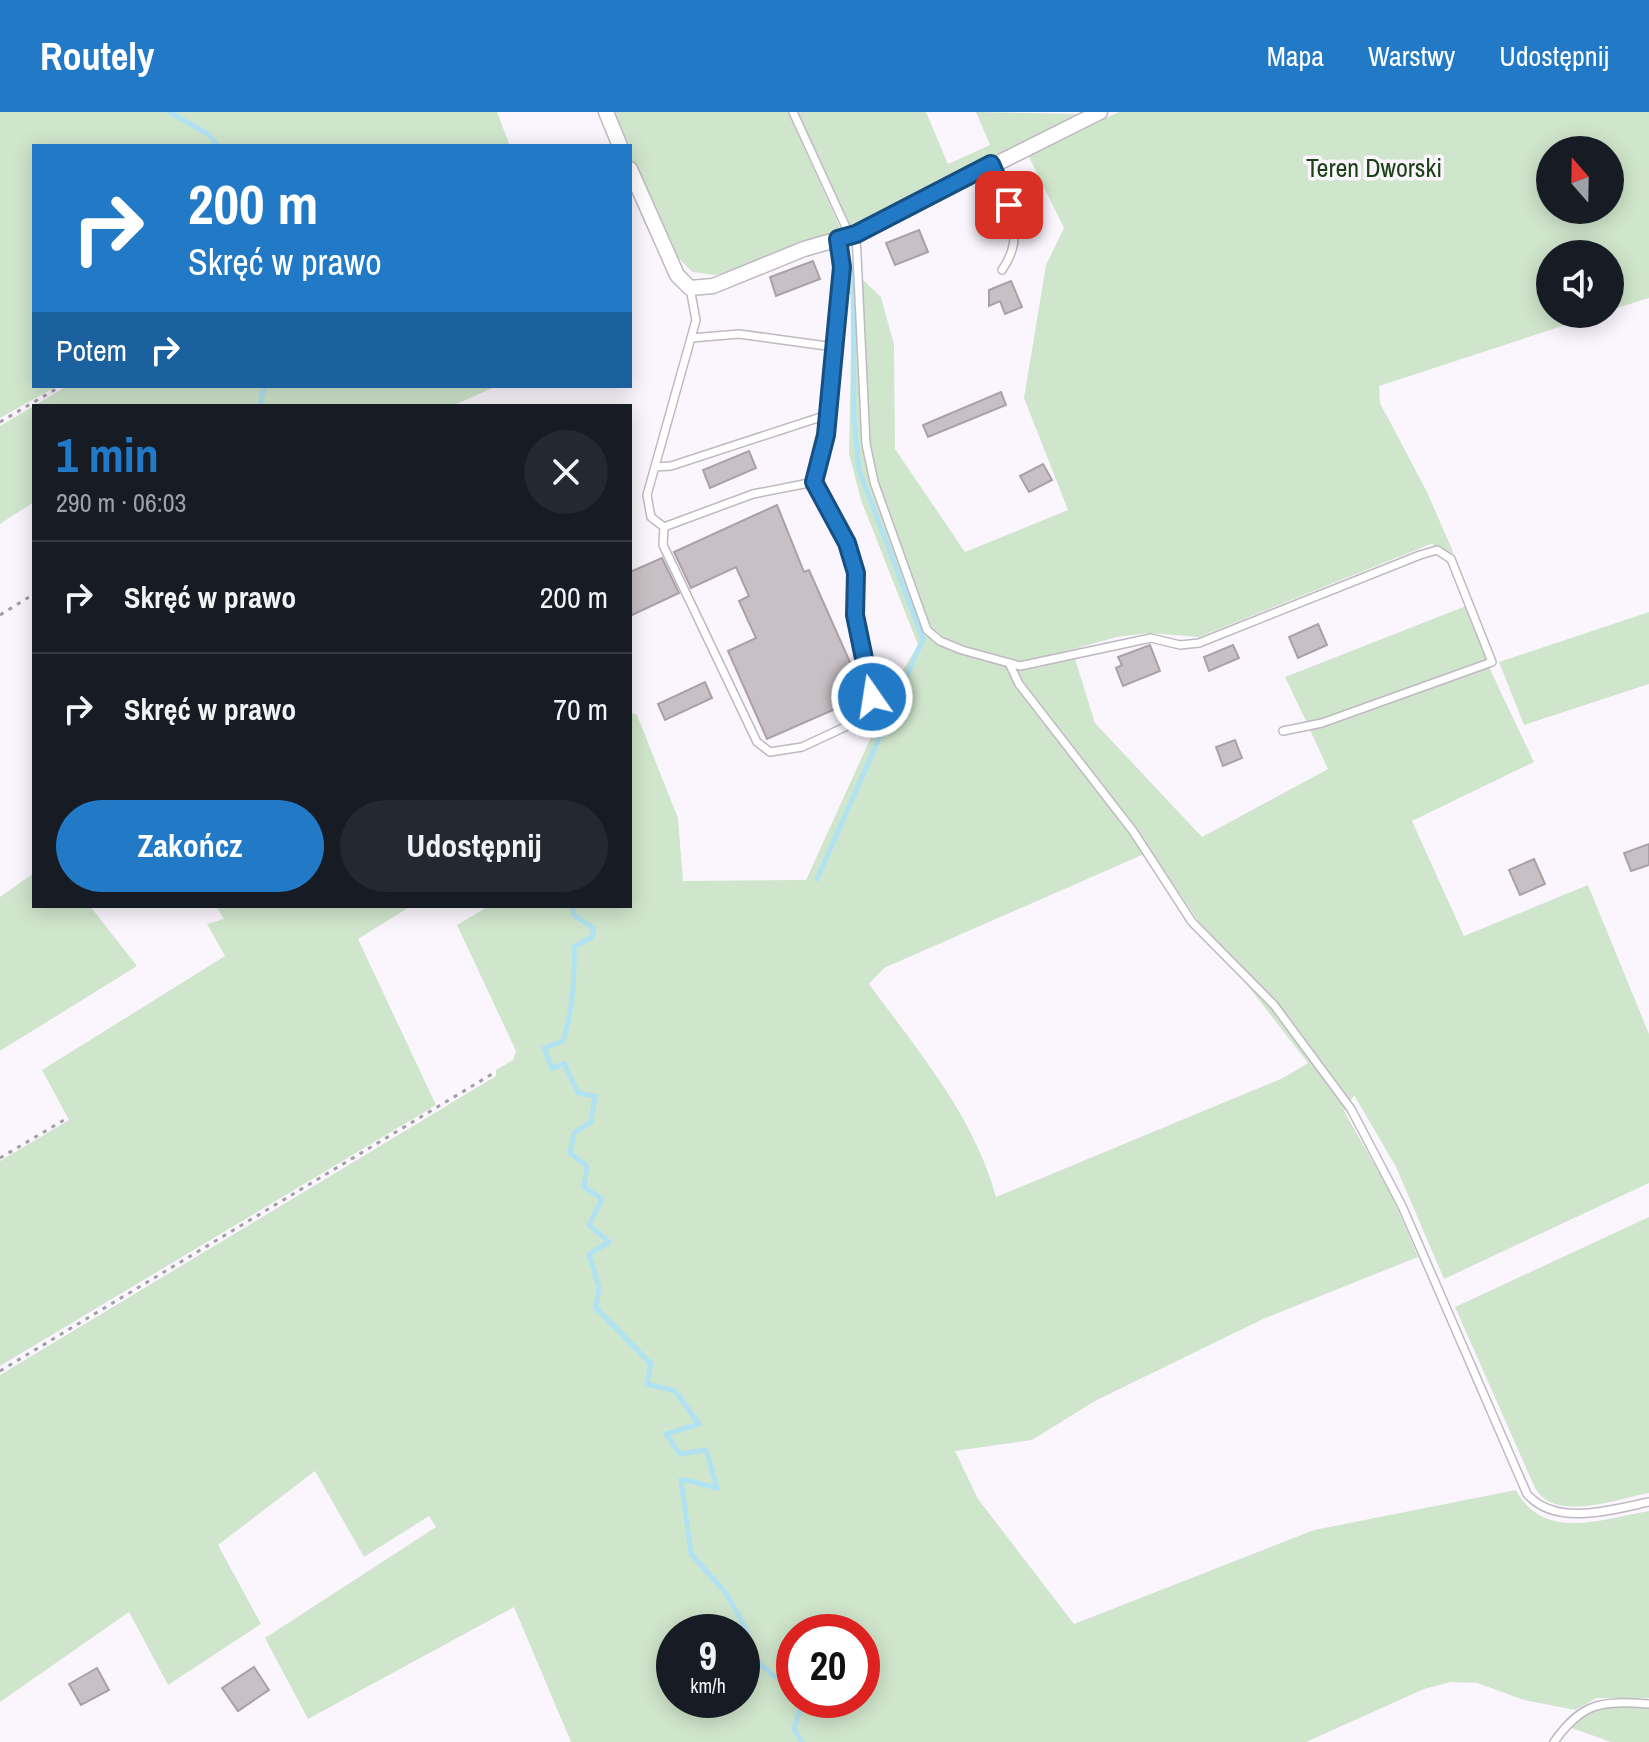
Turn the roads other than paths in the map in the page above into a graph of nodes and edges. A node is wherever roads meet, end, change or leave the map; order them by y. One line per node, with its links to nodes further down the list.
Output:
1 (606, 112): 4 (street)
2 (793, 112): 7 (lane)
3 (1100, 112): 5 (street)
4 (619, 144)
5 (991, 164): 7 (street); 8 (lane)
6 (632, 174): 9 (street)
7 (848, 236): 9 (street); 11 (lane); 16 (lane)
8 (1002, 270)
9 (690, 288): 10 (lane)
10 (691, 338): 11 (lane); 13 (lane)
11 (834, 347): 12 (lane)
12 (827, 415): 13 (lane); 14 (lane)
13 (655, 467): 15 (lane)
14 (814, 482): 15 (lane); 15 (lane)
15 (664, 527)
16 (1009, 663): 17 (lane); 18 (lane)
17 (1283, 731)
18 (1649, 1502)
19 (1649, 1704): 20 (lane)
20 (1554, 1742)

